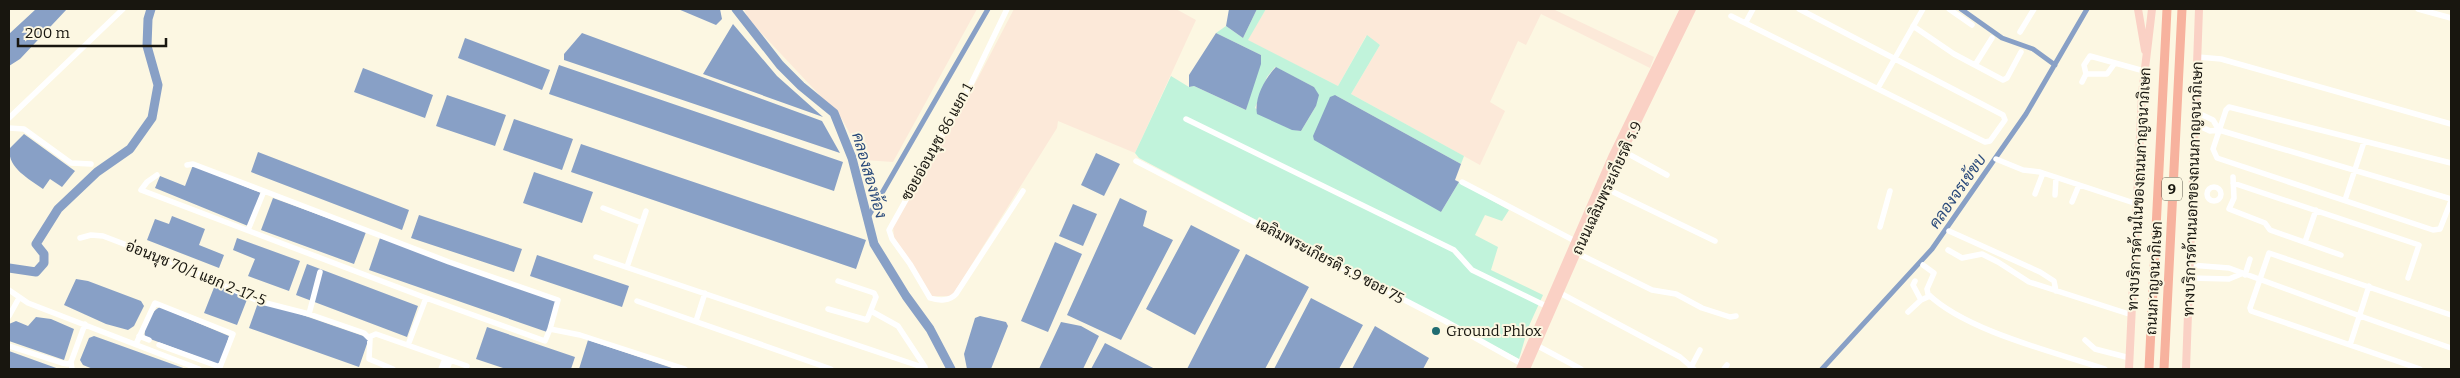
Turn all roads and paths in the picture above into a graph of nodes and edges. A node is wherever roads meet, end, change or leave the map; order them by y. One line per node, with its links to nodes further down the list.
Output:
1 (123, 9): 34 (street)
2 (1008, 9): 56 (street, ซอยอ่อนนุช 86 แยก 1)
3 (1684, 9): 76 (main road, ถนนเฉลิมพระเกียรติ ร.9)
4 (1692, 9): 41 (main road, ถนนเฉลิมพระเกียรติ ร.9)
5 (1753, 9): 18 (street)
6 (1799, 9): 26 (street)
7 (1923, 9): 20 (street)
8 (1949, 9): 19 (street)
9 (2034, 9): 21 (street)
10 (2138, 9): 24 (main road)
11 (2152, 9): 24 (main road, ทางบริการด้านในของถนนกาญจนาภิเษก)
12 (2167, 9): 148 (highway, ถนนกาญจนาภิเษก / 9)
13 (2182, 9): 149 (highway, ถนนกาญจนาภิเษก / 9)
14 (2201, 9): 25 (main road, ทางบริการด้านนอกของถนนกาญจนาภิเษก)
15 (2418, 9): 17 (street)
16 (1731, 16): 18 (street)
17 (2451, 18)
18 (1746, 22): 32 (street)
19 (1972, 25)
20 (1914, 26): 26 (street); 28 (street)
21 (2020, 32)
22 (1992, 38): 28 (street)
23 (2021, 52): 28 (street)
24 (2146, 55): 29 (main road, ทางบริการด้านในของถนนกาญจนาภิเษก)
25 (2198, 57): 33 (main road, ทางบริการด้านนอกของถนนกาญจนาภิเษก); 37 (street)
26 (1896, 59): 32 (street); 32 (street)
27 (2115, 63): 29 (street); 30 (street); 30 (street)
28 (1975, 65)
29 (2144, 71): 67 (main road, ทางบริการด้านในของถนนกาญจนาภิเษก)
30 (2086, 74): 31 (street)
31 (2082, 82)
32 (1878, 88)
33 (2196, 112): 36 (main road, ทางบริการด้านนอกของถนนกาญจนาภิเษก); 39 (street)
34 (9, 118)
35 (1186, 119): 106 (street)
36 (2195, 124): 39 (street); 58 (main road, ทางบริการด้านนอกของถนนกาญจนาภิเษก)
37 (2451, 124)
38 (9, 128): 45 (street)
39 (2219, 130): 40 (street); 47 (street); 64 (street)
40 (2364, 142): 44 (street); 47 (street)
41 (1623, 151): 50 (street); 54 (main road, ถนนเฉลิมพระเกียรติ ร.9)
42 (1996, 159): 48 (street)
43 (1136, 161): 135 (street, เฉลิมพระเกียรติ ร.9 ซอย 75)
44 (2451, 163)
45 (91, 164)
46 (187, 165): 55 (street)
47 (2355, 171): 64 (street); 65 (street)
48 (2042, 173): 51 (street); 59 (street)
49 (157, 175): 73 (street)
50 (1666, 175)
51 (2056, 178): 53 (street); 61 (street)
52 (1462, 182): 76 (street)
53 (2079, 186): 66 (street); 67 (street)
54 (1605, 188): 77 (street); 80 (main road, ถนนเฉลิมพระเกียรติ ร.9)
55 (264, 191): 73 (street); 118 (street)
56 (1023, 191)
57 (1890, 191): 72 (street)
58 (2193, 192): 60 (street); 85 (main road, ทางบริการด้านนอกของถนนกาญจนาภิเษก)
59 (2035, 194)
60 (2207, 194): 62 (street); 62 (street)
61 (2055, 195)
62 (2221, 195): 63 (street)
63 (2234, 198): 69 (street); 78 (street)
64 (2345, 200): 65 (street)
65 (2451, 200)
66 (2072, 202)
67 (2138, 204): 114 (main road, ทางบริการด้านในของถนนกาญจนาภิเษก)
68 (603, 208): 71 (street)
69 (2316, 210): 78 (street); 91 (street)
70 (646, 211): 71 (street)
71 (642, 223): 87 (street)
72 (1880, 227)
73 (248, 230): 103 (street)
74 (1949, 231): 98 (street)
75 (80, 238): 110 (street, อ่อนนุช 70/1 แยก 2-17-5)
76 (1575, 241): 106 (main road, ถนนเฉลิมพระเกียรติ ร.9)
77 (1716, 241)
78 (2305, 242): 81 (street)
79 (1948, 250): 98 (street)
80 (1577, 254): 100 (main road, ถนนเฉลิมพระเกียรติ ร.9); 113 (street)
81 (2341, 254)
82 (596, 257): 87 (street)
83 (2250, 258): 89 (street)
84 (1923, 265): 101 (street)
85 (2190, 265): 86 (street); 90 (main road, ทางบริการด้านนอกของถนนกาญจนาภิเษก)
86 (2220, 266): 89 (street); 92 (street)
87 (627, 267): 99 (street)
88 (320, 272): 110 (street)
89 (2243, 274): 92 (street); 94 (street)
90 (2190, 278): 92 (street); 150 (main road, ทางบริการด้านนอกของถนนกาญจนาภิเษก)
91 (2408, 278)
92 (2220, 279)
93 (838, 280): 108 (street)
94 (2260, 280): 96 (street); 115 (street); 126 (street)
95 (1915, 281): 104 (street)
96 (2369, 286): 111 (street); 115 (street)
97 (9, 290): 102 (street)
98 (2056, 291): 114 (street)
99 (705, 293): 116 (street); 136 (street)
100 (1560, 293): 125 (main road, ถนนเฉลิมพระเกียรติ ร.9); 145 (street)
101 (1930, 296): 104 (street); 146 (street)
102 (19, 298): 112 (street); 117 (street)
103 (426, 298): 118 (street); 128 (street)
104 (1921, 300): 109 (street)
105 (637, 301): 116 (street)
106 (1546, 306): 135 (main road, ถนนเฉลิมพระเกียรติ ร.9)
107 (828, 310): 108 (street)
108 (871, 311): 136 (street)
109 (1908, 312)
110 (309, 314): 120 (street, อ่อนนุช 70/1 แยก 2-17-5)
111 (2451, 315)
112 (9, 316)
113 (1736, 316)
114 (2132, 316): 131 (main road, ทางบริการด้านในของถนนกาญจนาภิเษก)
115 (2360, 316): 126 (street); 129 (street)
116 (696, 321): 143 (street)
117 (85, 324): 123 (street); 133 (street)
118 (550, 329): 142 (street)
119 (139, 336): 121 (street); 123 (street); 124 (street)
120 (369, 337): 128 (street, อ่อนนุช 70/1 แยก 2-17-5); 139 (street)
121 (149, 340)
122 (2084, 340): 131 (street)
123 (136, 344): 138 (street)
124 (159, 345)
125 (1536, 345): 135 (main road, ถนนเฉลิมพระเกียรติ ร.9); 144 (street)
126 (2350, 345): 151 (street)
127 (9, 346): 133 (street)
128 (408, 346): 132 (street, อ่อนนุช 70/1 แยก 2-17-5)
129 (2451, 348)
130 (1700, 350): 145 (street)
131 (2130, 358): 147 (main road, ทางบริการด้านในของถนนกาญจนาภิเษก)
132 (447, 360): 134 (street, อ่อนนุช 70/1 แยก 2-17-5); 140 (street); 141 (street)
133 (71, 362): 137 (street)
134 (467, 366)
135 (1523, 367)
136 (925, 368)
137 (72, 369)
138 (199, 369)
139 (393, 369)
140 (441, 369)
141 (447, 369)
142 (685, 369)
143 (831, 369)
144 (1581, 369)
145 (1691, 369)
146 (2104, 369)
147 (2129, 369)
148 (2150, 369)
149 (2164, 369)
150 (2186, 369)
151 (2420, 369)

